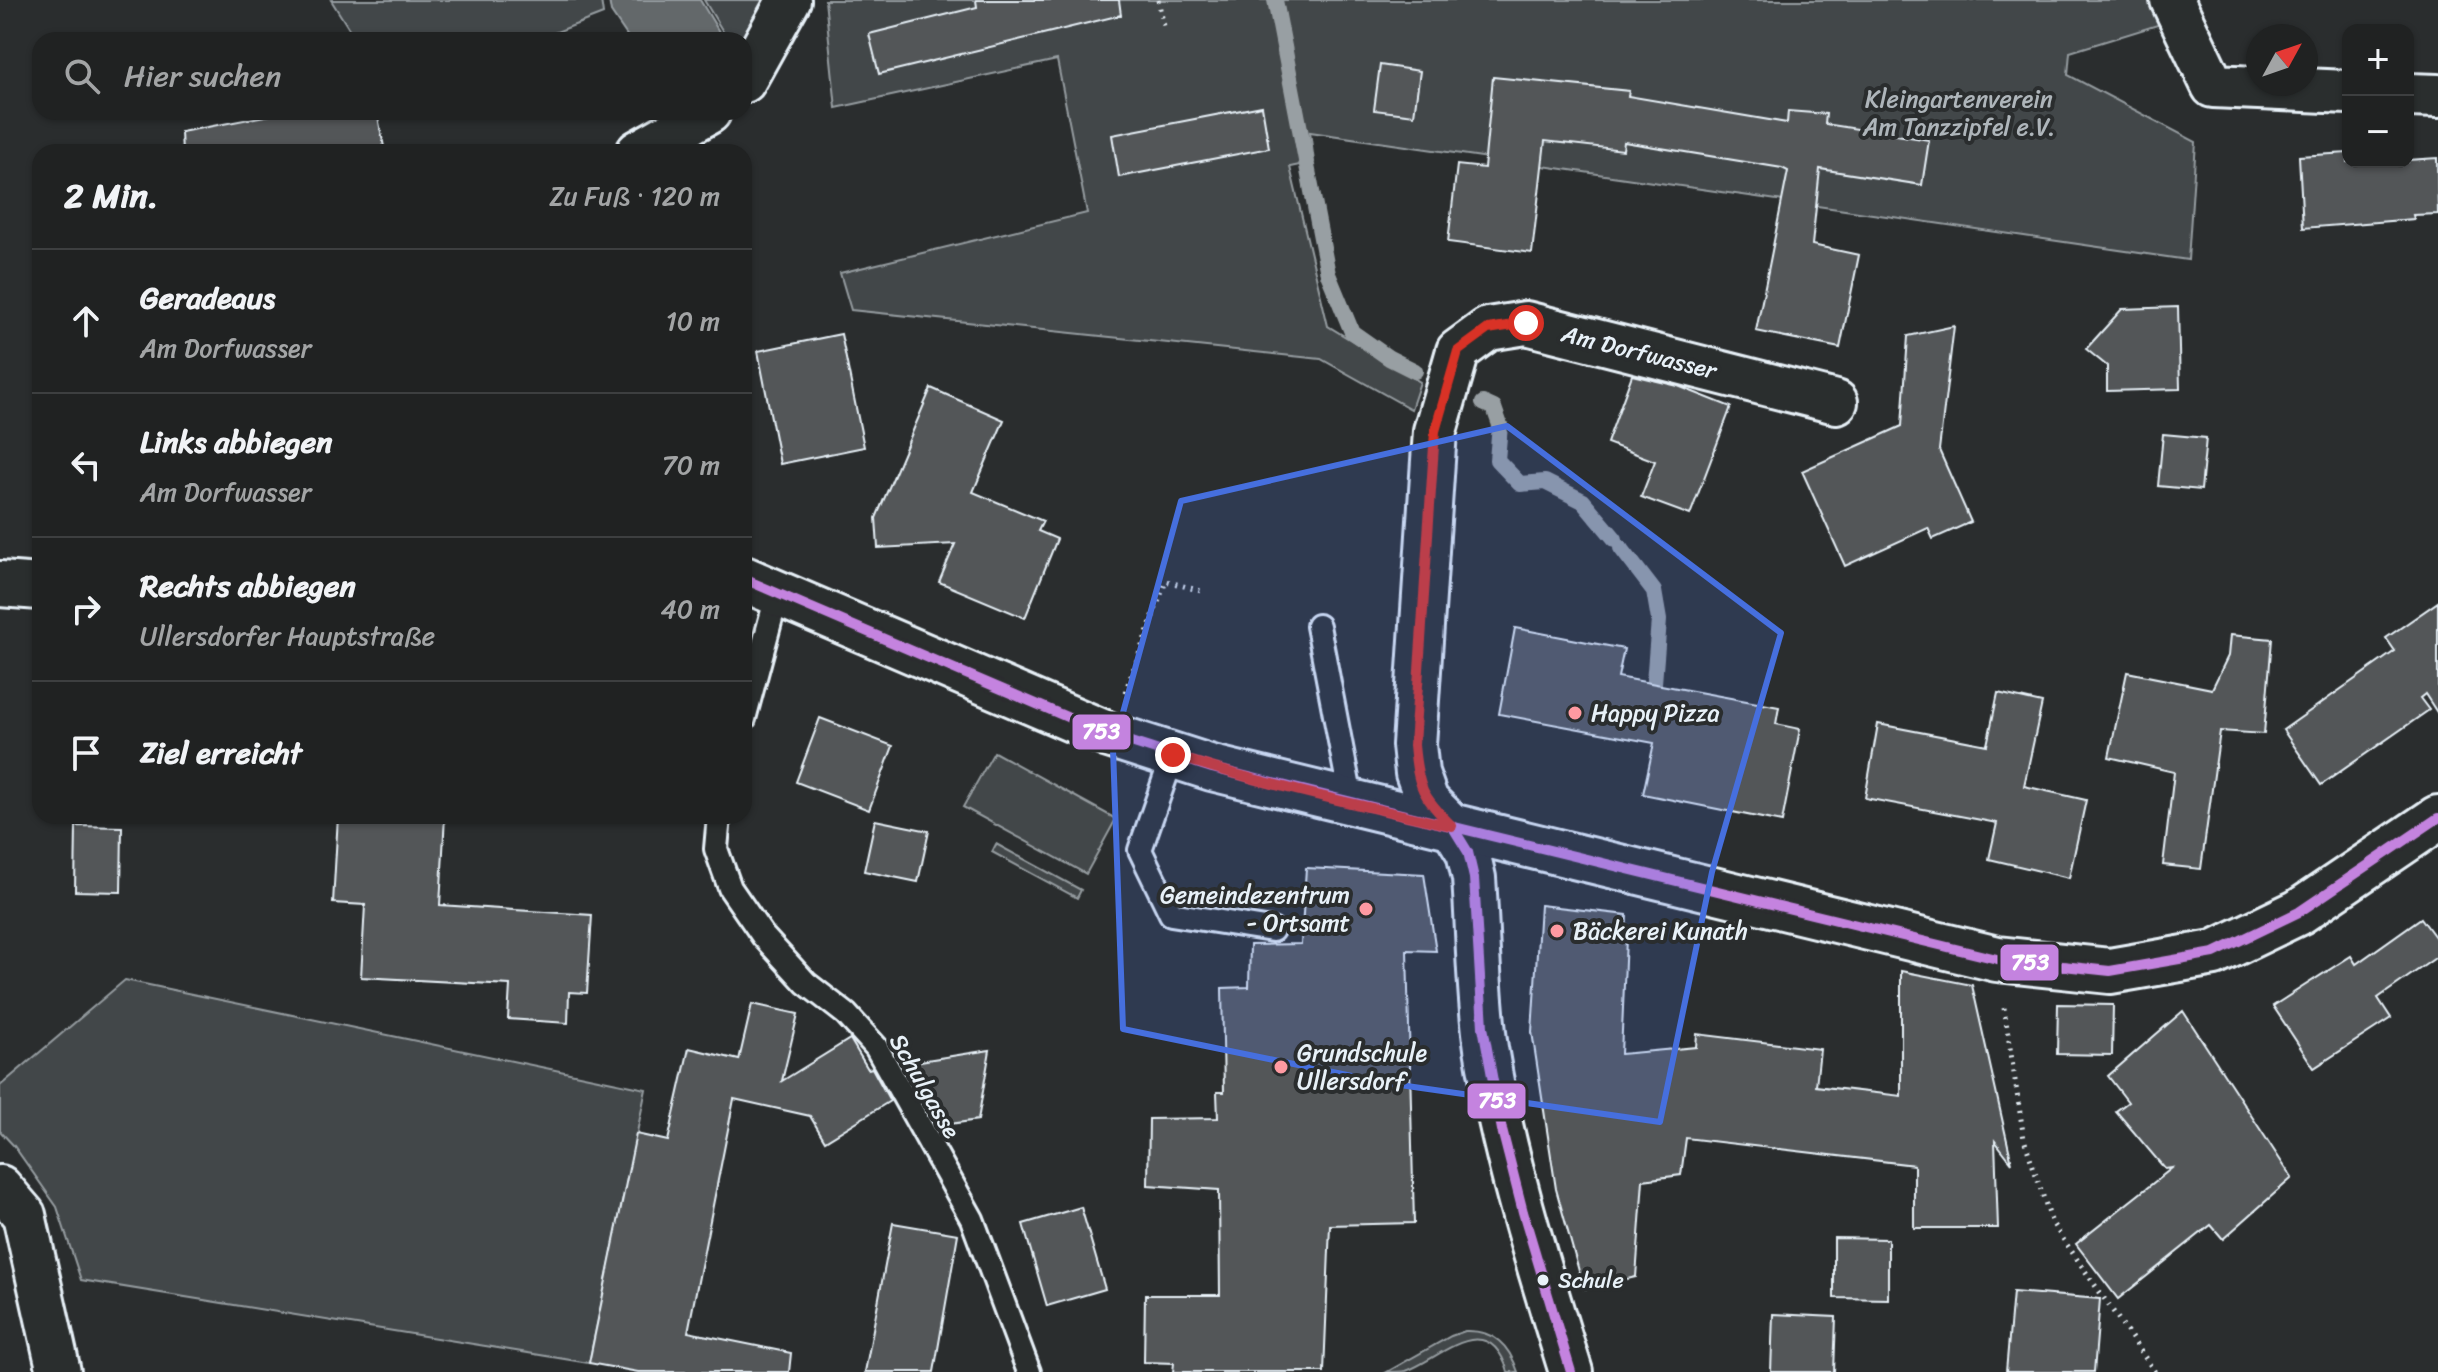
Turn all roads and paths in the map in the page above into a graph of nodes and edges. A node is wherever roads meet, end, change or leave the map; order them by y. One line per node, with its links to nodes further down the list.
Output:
1 (789, 0): 5 (street)
2 (1158, 0): 4 (path)
3 (2172, 0): 6 (street)
4 (1164, 26)
5 (752, 67)
6 (2342, 92)
7 (2414, 95): 8 (street)
8 (2438, 96)
9 (695, 120): 10 (street)
10 (652, 144)
11 (1836, 402): 23 (street, Am Dorfwasser)
12 (0, 584): 14 (main road)
13 (761, 585): 17 (lane); 18 (main road)
14 (32, 586)
15 (1201, 591): 18 (path)
16 (1318, 626): 20 (lane)
17 (752, 656)
18 (1109, 735): 19 (main road)
19 (1173, 755): 20 (main road); 24 (lane)
20 (1352, 804): 23 (main road)
21 (2438, 818): 25 (main road)
22 (718, 824): 28 (lane, Schulgasse)
23 (1452, 826): 25 (main road); 29 (street, Am Dorfwasser)
24 (1272, 930)
25 (1997, 959): 30 (path)
26 (0, 1187): 27 (street)
27 (59, 1372)
28 (1029, 1372)
29 (1571, 1372)
30 (2155, 1372)

